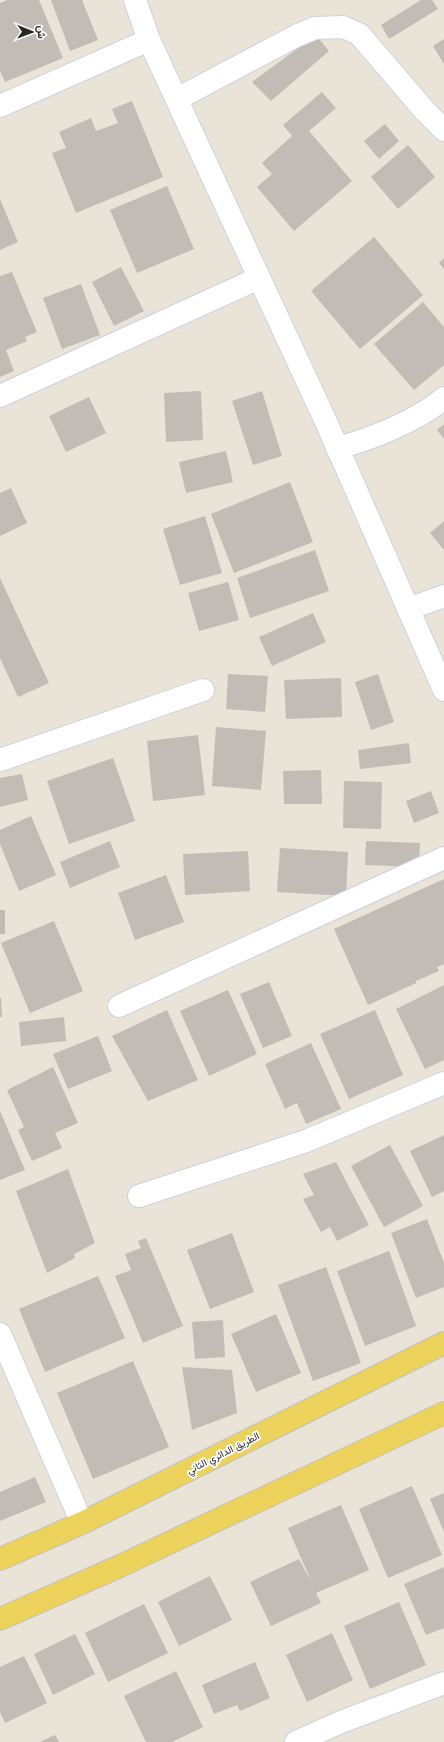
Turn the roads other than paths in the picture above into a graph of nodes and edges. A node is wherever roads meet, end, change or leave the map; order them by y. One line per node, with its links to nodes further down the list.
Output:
1 (135, 0): 2 (street)
2 (148, 40): 3 (street); 4 (street)
3 (177, 99): 5 (street); 6 (street)
4 (0, 106)
5 (444, 130)
6 (259, 278): 7 (street); 9 (street)
7 (0, 396)
8 (444, 398): 9 (street)
9 (337, 448): 11 (street)
10 (444, 596): 11 (street)
11 (408, 609): 13 (street)
12 (203, 690): 14 (street)
13 (444, 690)
14 (0, 760)
15 (444, 858): 16 (street)
16 (119, 1006)
17 (444, 1083): 18 (street)
18 (139, 1196)
19 (0, 1334): 22 (street)
20 (444, 1343): 22 (main road, الطريق الدائري الثاني)
21 (444, 1413): 24 (main road)
22 (82, 1523): 23 (main road, الطريق الدائري الثاني)
23 (0, 1559)
24 (0, 1619)
25 (444, 1683): 26 (street)
26 (296, 1742)

